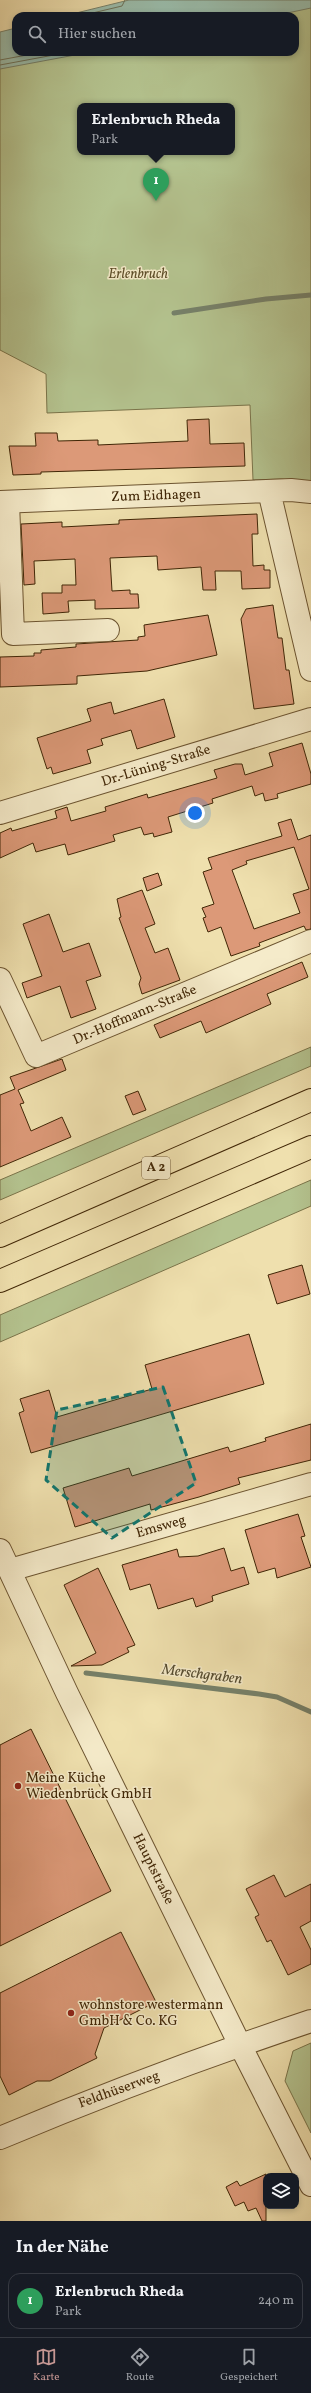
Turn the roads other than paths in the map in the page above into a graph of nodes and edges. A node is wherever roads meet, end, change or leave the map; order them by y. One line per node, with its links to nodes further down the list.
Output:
1 (269, 491): 2 (street, Zum Eidhagen); 3 (street, Zum Eidhagen); 5 (street)
2 (311, 492)
3 (4, 502): 4 (street)
4 (108, 630)
5 (311, 670)
6 (311, 719): 7 (street, Dr.-Lüning-Straße)
7 (0, 813)
8 (311, 941): 9 (street, Dr.-Hoffmann-Straße)
9 (0, 979)
10 (311, 1100): 12 (highway, A 2)
11 (311, 1147): 13 (highway)
12 (0, 1236)
13 (0, 1281)
14 (311, 1484): 16 (street, Emsweg)
15 (0, 1550): 16 (street, Hauptstraße)
16 (10, 1570): 18 (street, Hauptstraße)
17 (311, 2021): 18 (street, Feldhüserweg)
18 (240, 2044): 19 (street, Feldhüserweg); 20 (street, Hauptstraße)
19 (0, 2138)
20 (311, 2185)

